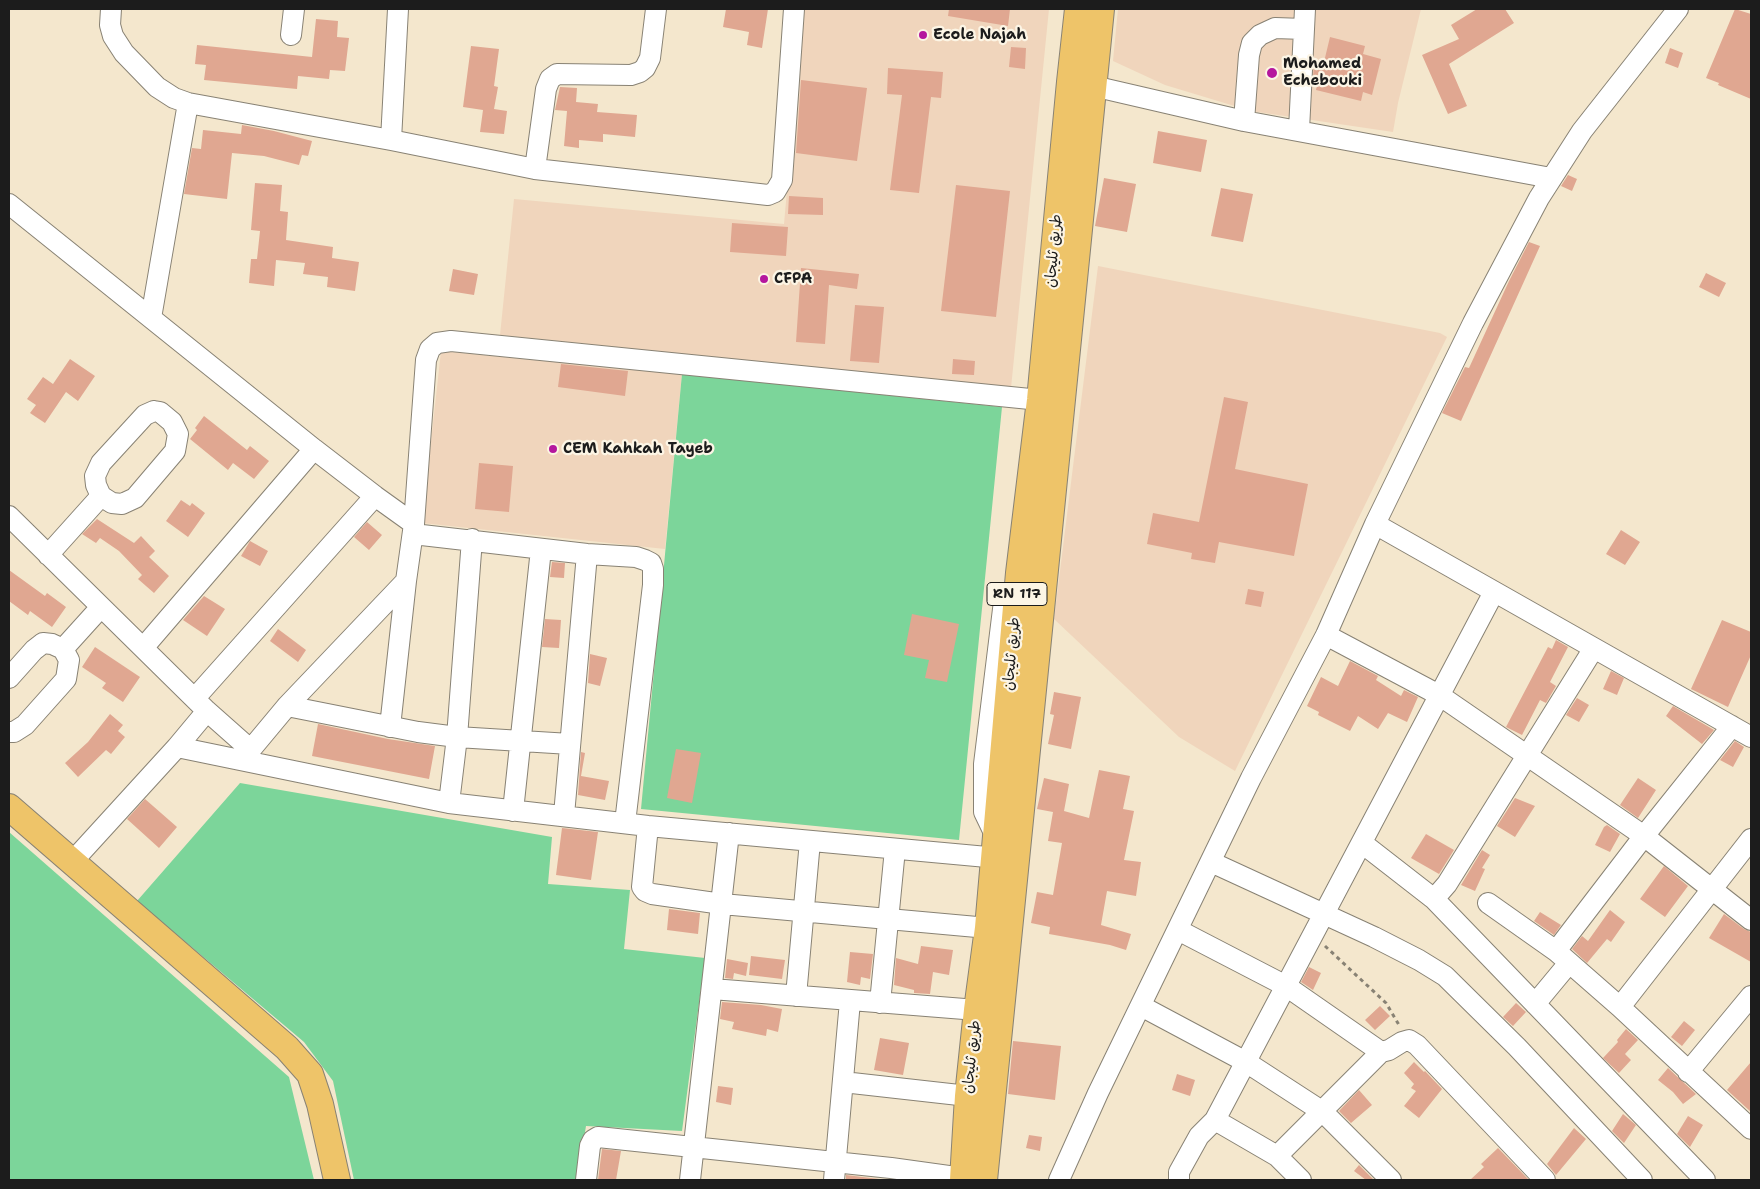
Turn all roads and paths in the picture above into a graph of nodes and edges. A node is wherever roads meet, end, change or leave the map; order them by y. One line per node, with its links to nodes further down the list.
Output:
1 (111, 9): 13 (street)
2 (294, 9): 11 (street)
3 (398, 9): 16 (street)
4 (656, 9): 17 (street)
5 (794, 9): 17 (street)
6 (1078, 9): 12 (main road, طريق ثليجان / RN 117)
7 (1101, 9): 12 (main road, طريق ثليجان / RN 117)
8 (1305, 9): 10 (street)
9 (1678, 9): 18 (street)
10 (1304, 29): 14 (street); 15 (street)
11 (291, 35)
12 (1081, 84): 14 (street); 21 (main road, طريق ثليجان / RN 117); 32 (main road, طريق ثليجان / RN 117)
13 (188, 103): 16 (street); 20 (street)
14 (1244, 121): 15 (street)
15 (1298, 130): 18 (street)
16 (391, 140): 17 (street)
17 (535, 169)
18 (1551, 178): 26 (street)
19 (9, 204): 20 (street)
20 (151, 318): 22 (street)
21 (1040, 400): 27 (street); 32 (main road, طريق ثليجان / RN 117)
22 (314, 449): 24 (street); 37 (street)
23 (100, 496): 23 (street); 30 (street)
24 (375, 496): 27 (street); 42 (street)
25 (9, 516): 30 (street)
26 (1375, 524): 34 (street); 36 (street)
27 (414, 529): 28 (street); 33 (street)
28 (472, 540): 29 (street); 47 (street)
29 (541, 548): 31 (street); 49 (street)
30 (48, 554): 35 (street)
31 (587, 554): 50 (street); 58 (street)
32 (1032, 574): 66 (main road, طريق ثليجان / RN 117)
33 (406, 581): 43 (street); 45 (street)
34 (1494, 592): 38 (street); 41 (street)
35 (101, 607): 37 (street); 39 (street)
36 (1326, 635): 41 (street); 68 (street)
37 (143, 648): 42 (street)
38 (1594, 648): 44 (street); 53 (street)
39 (63, 649): 40 (street); 46 (street)
40 (9, 678)
41 (1439, 695): 53 (street); 64 (street)
42 (201, 705): 51 (street); 52 (street)
43 (287, 706): 45 (street); 52 (street)
44 (1732, 726): 48 (street); 61 (street)
45 (390, 727): 47 (street)
46 (9, 732)
47 (457, 737): 49 (street); 54 (street)
48 (1751, 737)
49 (520, 741): 50 (street); 56 (street)
50 (570, 744): 57 (street)
51 (177, 747): 52 (street); 67 (street)
52 (246, 755): 54 (street)
53 (1526, 756): 61 (street); 70 (street)
54 (449, 803): 56 (street)
55 (9, 807): 67 (main road)
56 (513, 811): 57 (street)
57 (564, 815): 58 (street)
58 (625, 823): 59 (street)
59 (648, 826): 60 (street); 72 (street)
60 (730, 833): 63 (street); 72 (street)
61 (1644, 836): 69 (street); 80 (street)
62 (1751, 839): 69 (street)
63 (810, 841): 65 (street); 73 (street)
64 (1362, 843): 70 (street); 74 (street)
65 (895, 849): 66 (street); 75 (street)
66 (1002, 851): 77 (main road, طريق ثليجان / RN 117); 107 (main road, طريق ثليجان / RN 117)
67 (72, 862): 104 (main road)
68 (1211, 862): 74 (street); 78 (street)
69 (1713, 889): 76 (street); 89 (street)
70 (1434, 899): 87 (street)
71 (1488, 903): 80 (street)
72 (722, 904): 73 (street); 82 (street)
73 (803, 911): 75 (street); 83 (street)
74 (1324, 914): 79 (street); 113 (street)
75 (888, 919): 77 (street); 86 (street)
76 (1751, 920)
77 (988, 928): 90 (main road, طريق ثليجان / RN 117)
78 (1178, 930): 81 (street); 88 (street)
79 (1313, 934): 81 (street); 91 (path)
80 (1563, 957): 87 (street); 89 (street)
81 (1286, 986): 92 (street); 93 (street)
82 (712, 989): 83 (street); 100 (street)
83 (796, 996): 85 (street)
84 (1751, 996): 94 (street)
85 (850, 1001): 86 (street); 95 (street)
86 (880, 1003): 90 (street)
87 (1535, 1004): 114 (street)
88 (1141, 1006): 93 (street); 108 (street)
89 (1620, 1007): 94 (street)
90 (977, 1010): 96 (main road, طريق ثليجان / RN 117)
91 (1409, 1040): 92 (street); 112 (street)
92 (1381, 1052): 97 (street)
93 (1246, 1062): 97 (street); 98 (street)
94 (1688, 1072): 99 (street)
95 (843, 1082): 96 (street); 102 (street)
96 (968, 1096): 107 (main road, طريق ثليجان / RN 117)
97 (1323, 1112): 101 (street); 111 (street)
98 (1215, 1120): 101 (street); 109 (street)
99 (1751, 1129)
100 (694, 1146): 102 (street); 105 (street); 106 (street)
101 (1277, 1156): 110 (street)
102 (835, 1171): 103 (street)
103 (890, 1174): 107 (street)
104 (337, 1180)
105 (586, 1180)
106 (690, 1180)
107 (970, 1180)
108 (1059, 1180)
109 (1179, 1180)
110 (1300, 1180)
111 (1391, 1180)
112 (1545, 1180)
113 (1642, 1180)
114 (1705, 1180)

